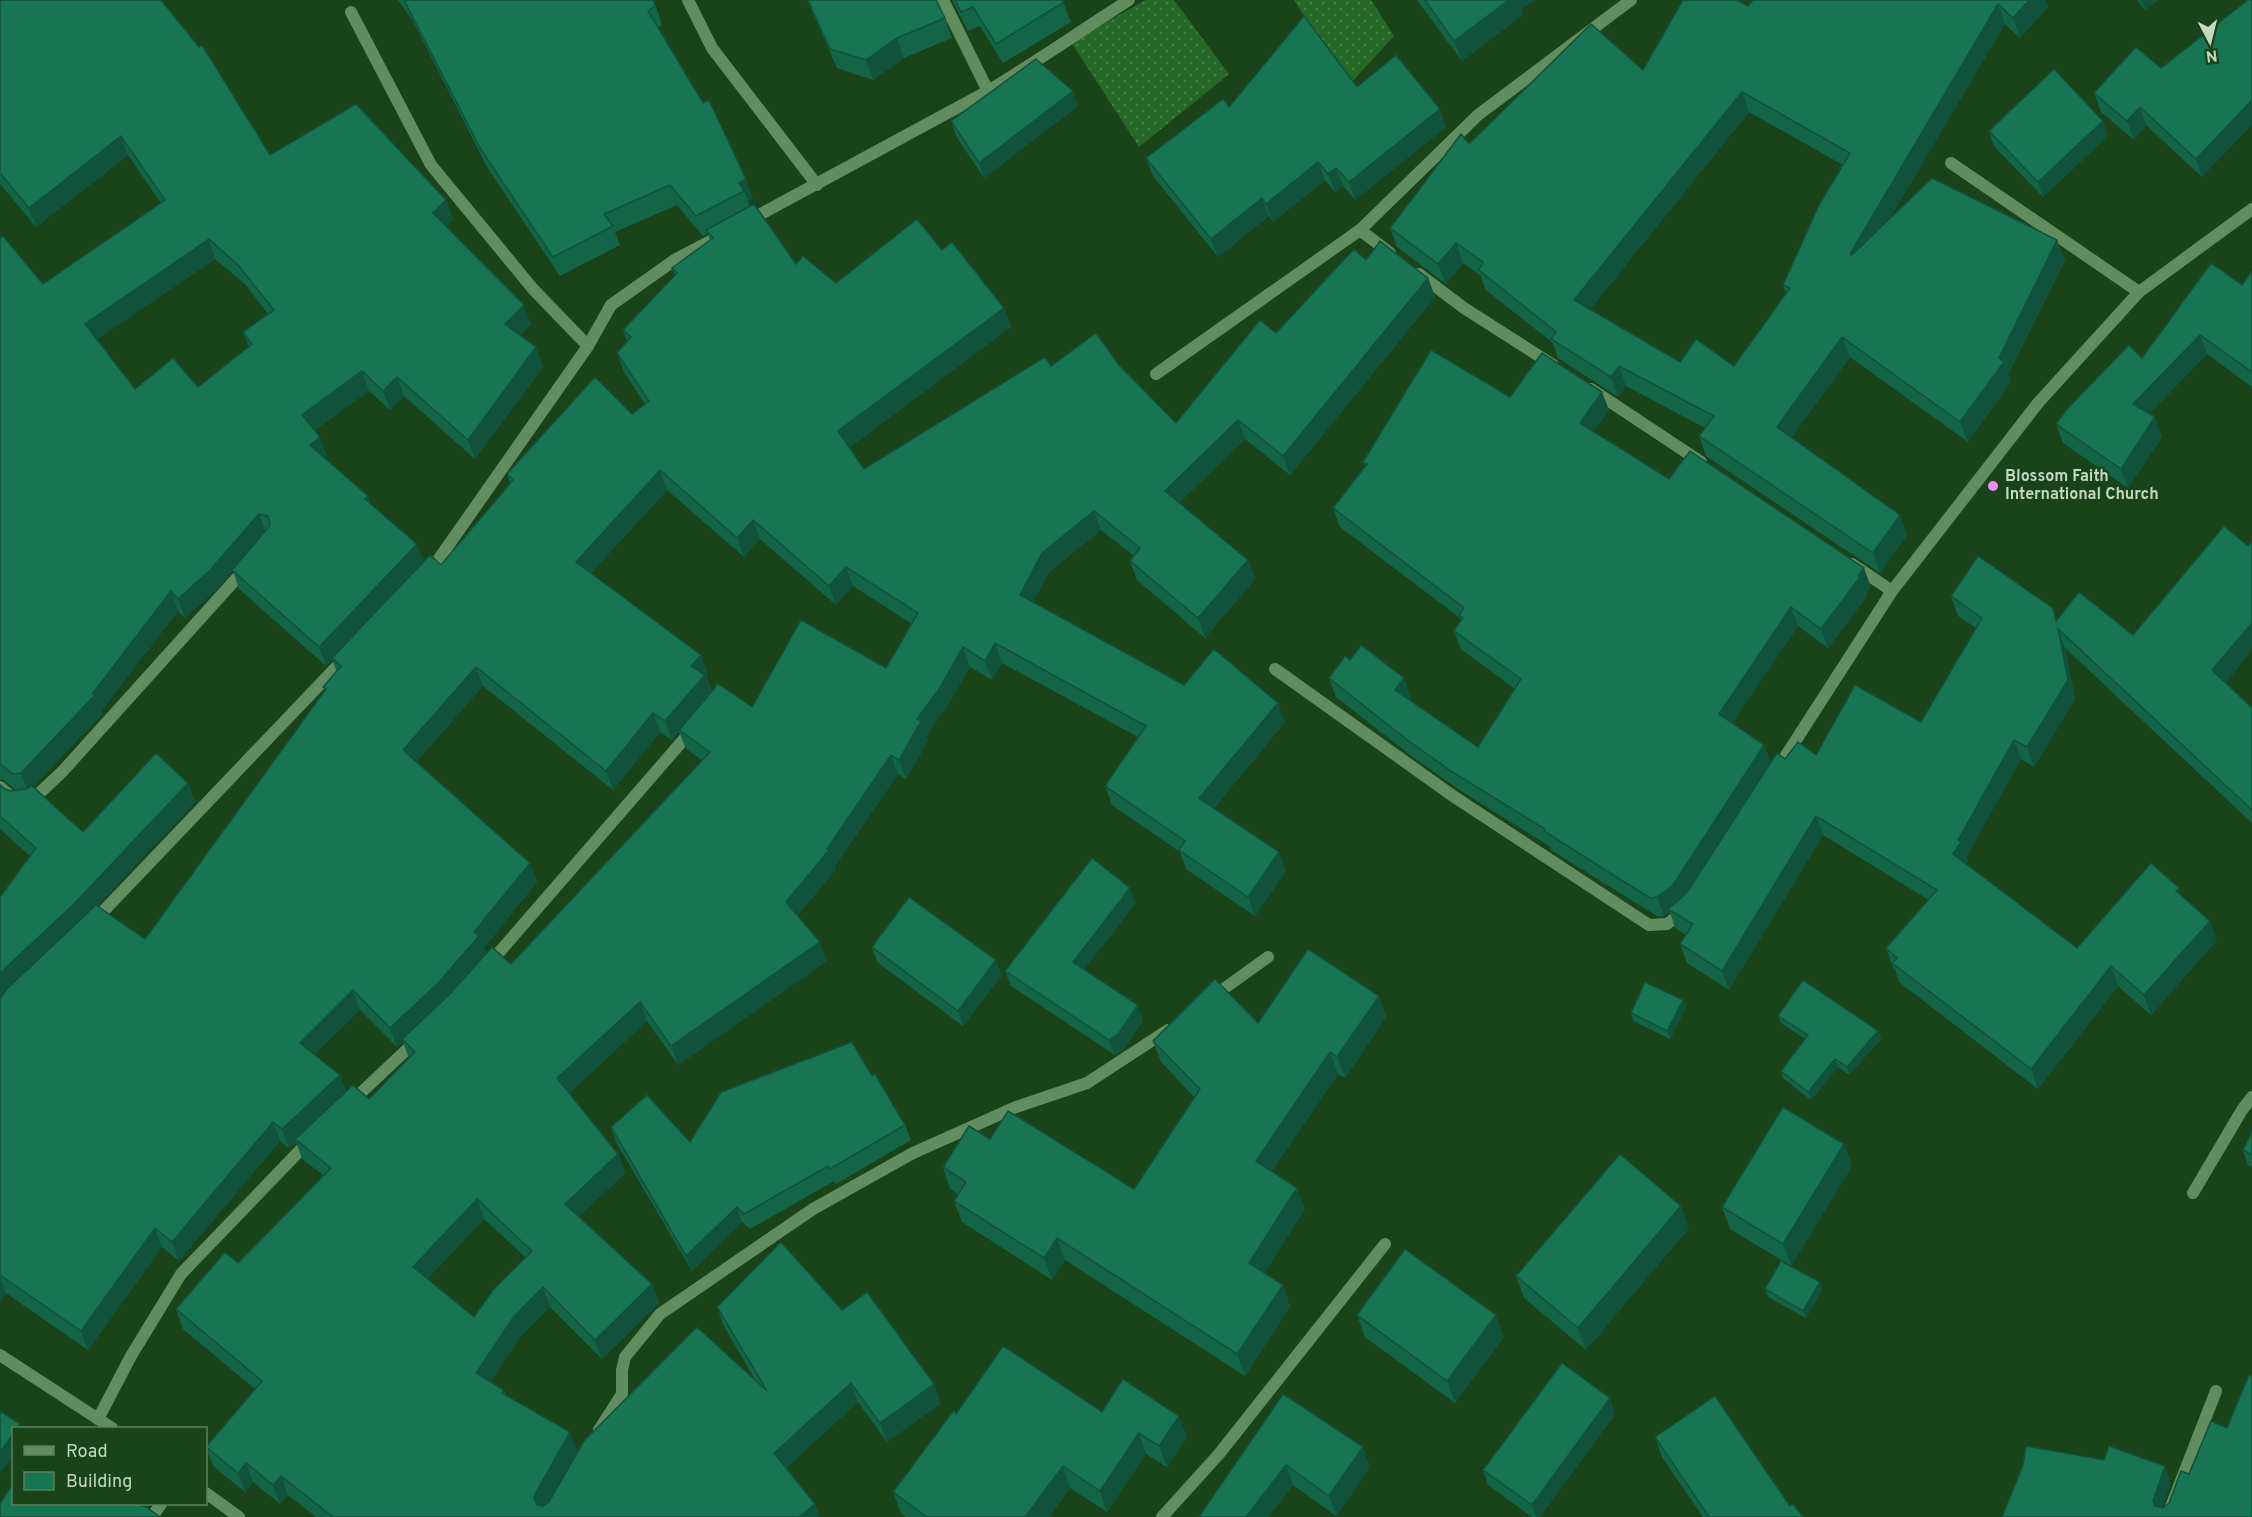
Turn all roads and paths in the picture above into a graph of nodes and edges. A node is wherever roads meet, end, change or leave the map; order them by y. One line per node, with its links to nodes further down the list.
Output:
1 (688, 0): 8 (street)
2 (943, 0): 6 (street)
3 (1129, 0): 6 (street)
4 (1631, 0): 10 (street)
5 (351, 12): 12 (street)
6 (988, 91): 8 (street)
7 (1951, 163): 11 (street)
8 (817, 185): 12 (street)
9 (2252, 209): 11 (street)
10 (1360, 230): 13 (street); 14 (street)
11 (2139, 292): 20 (street)
12 (588, 346): 19 (street)
13 (1563, 371)
14 (1156, 375)
15 (1583, 384): 16 (street)
16 (1709, 468)
17 (255, 557): 25 (street)
18 (1844, 559): 20 (street)
19 (420, 580)
20 (1893, 591): 24 (street)
21 (355, 648): 27 (street)
22 (1275, 669): 26 (street)
23 (700, 720): 29 (street)
24 (1770, 780)
25 (0, 787)
26 (1693, 899)
27 (87, 929)
28 (1268, 957): 30 (street)
29 (482, 972)
30 (1204, 1004)
31 (1176, 1024): 42 (street)
32 (425, 1032): 34 (street)
33 (2252, 1097): 36 (street)
34 (338, 1114)
35 (321, 1130): 40 (street)
36 (2193, 1193)
37 (1385, 1244): 45 (street)
38 (0, 1355): 40 (street)
39 (2216, 1391): 46 (street)
40 (98, 1419): 41 (street)
41 (110, 1427)
42 (594, 1439)
43 (207, 1494): 44 (street)
44 (239, 1517)
45 (1162, 1517)
46 (2167, 1517)

